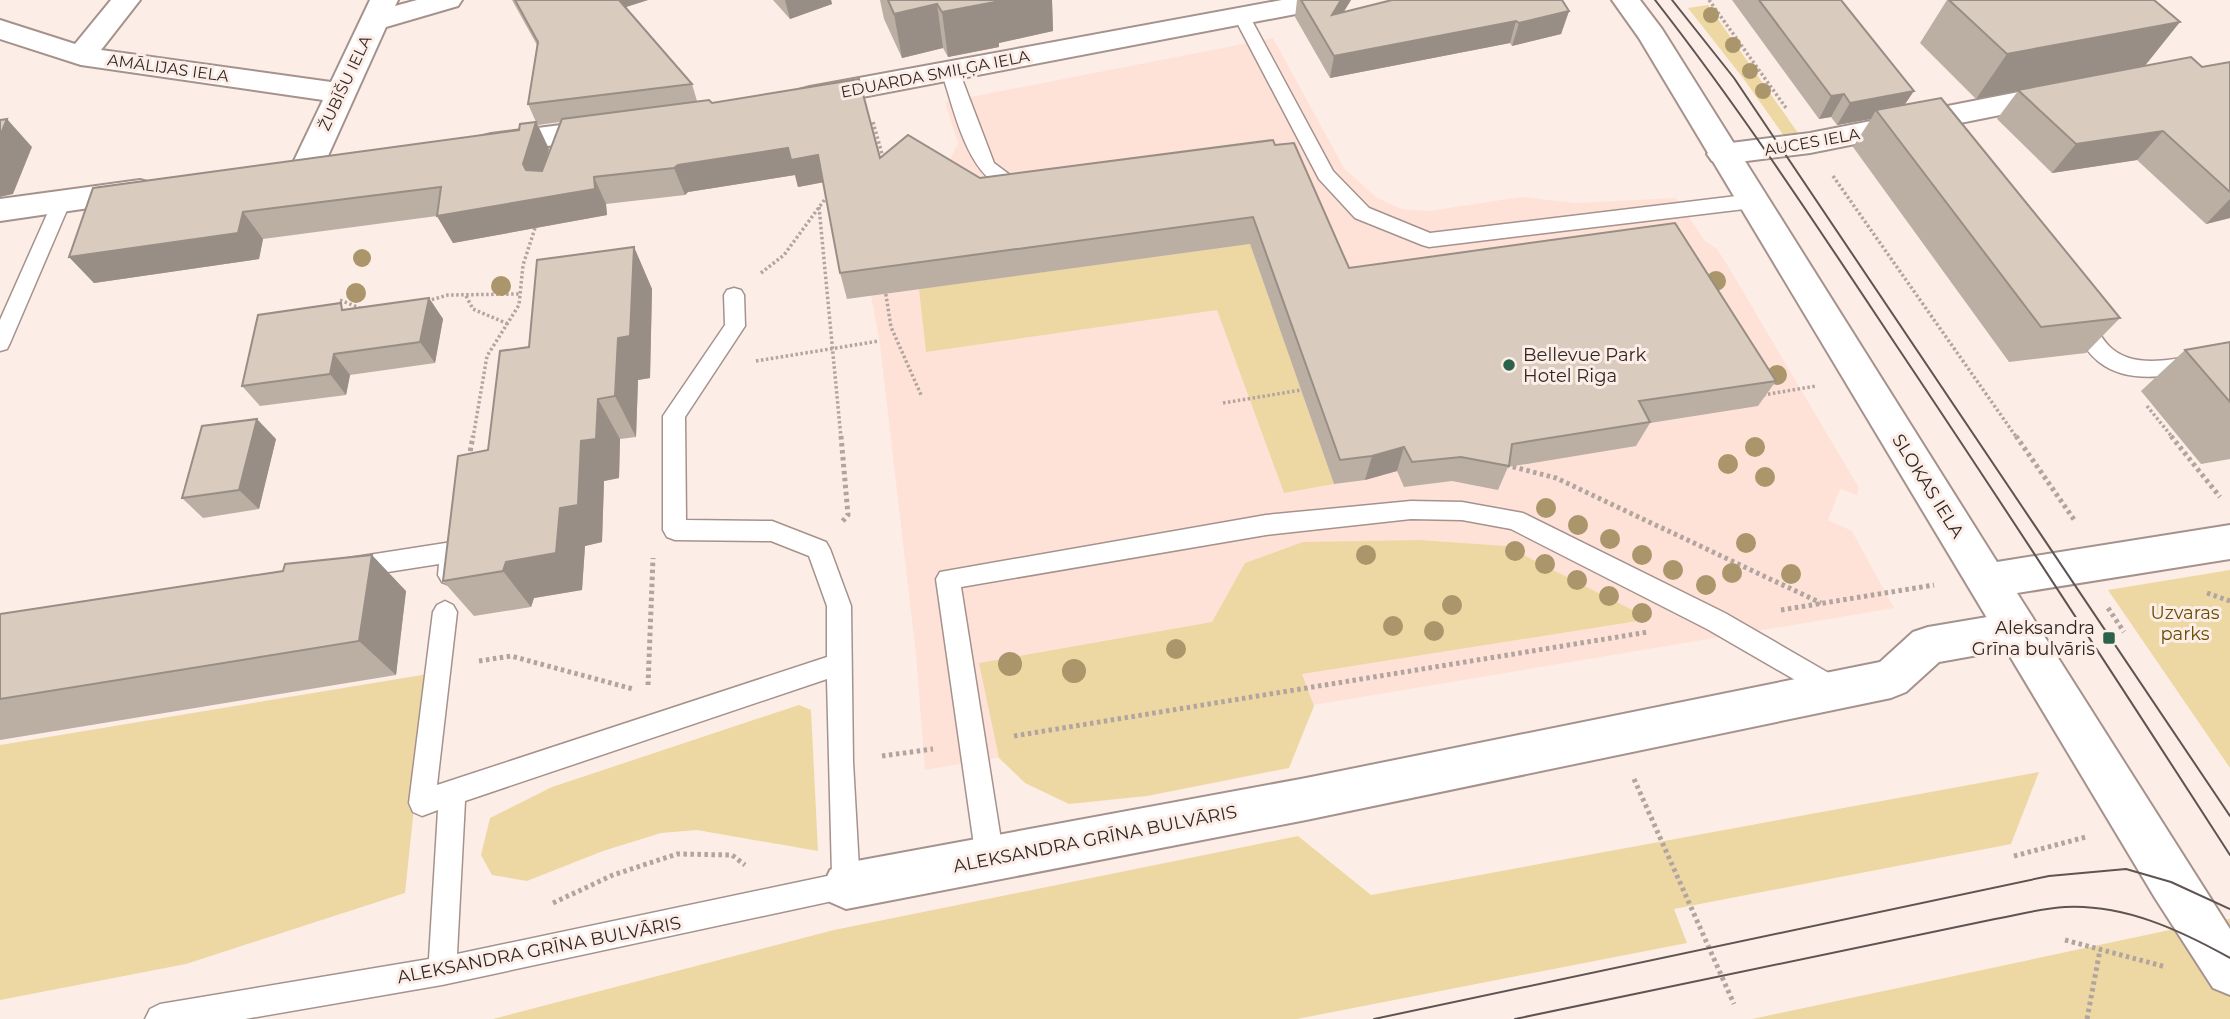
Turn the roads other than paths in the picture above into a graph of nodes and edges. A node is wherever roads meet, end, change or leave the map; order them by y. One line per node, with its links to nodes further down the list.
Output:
1 (126, 0): 8 (street)
2 (448, 0): 5 (street)
3 (1327, 0): 6 (street, EDUARDA SMIĻĢA IELA)
4 (1626, 0): 16 (street, SLOKAS IELA)
5 (380, 11): 11 (street, ŽUBĪŠU IELA)
6 (1242, 17): 9 (street, EDUARDA SMIĻĢA IELA); 21 (lane)
7 (0, 29): 8 (street, AMĀLIJAS IELA)
8 (81, 56): 11 (street, AMĀLIJAS IELA)
9 (950, 71): 12 (street, EDUARDA SMIĻĢA IELA); 18 (lane)
10 (2087, 89): 16 (street, AUCES IELA)
11 (340, 93): 17 (street, ŽUBĪŠU IELA)
12 (783, 102)
13 (634, 125): 14 (street)
14 (566, 134): 15 (street); 20 (lane)
15 (457, 148)
16 (1723, 154): 21 (street, SLOKAS IELA)
17 (307, 167)
18 (1050, 182)
19 (170, 187): 22 (street)
20 (548, 190)
21 (1753, 201): 30 (street, SLOKAS IELA)
22 (61, 202): 23 (street); 26 (lane)
23 (0, 211)
24 (734, 295): 34 (lane)
25 (2064, 303): 27 (lane)
26 (0, 343)
27 (2230, 355)
28 (2230, 542): 30 (street)
29 (329, 571): 31 (lane)
30 (1987, 581): 33 (street, SLOKAS IELA)
31 (449, 587)
32 (445, 612): 36 (lane)
33 (2017, 630): 35 (street, ALEKSANDRA GRĪNA BULVĀRIS); 40 (street, SLOKAS IELA)
34 (839, 664): 36 (lane); 38 (lane)
35 (1838, 691): 37 (street, ALEKSANDRA GRĪNA BULVĀRIS); 37 (lane)
36 (452, 793): 39 (lane)
37 (990, 859): 38 (street, ALEKSANDRA GRĪNA BULVĀRIS)
38 (846, 887): 39 (lane, ALEKSANDRA GRĪNA BULVĀRIS)
39 (442, 971): 41 (lane, ALEKSANDRA GRĪNA BULVĀRIS)
40 (2230, 971)
41 (160, 1019)

